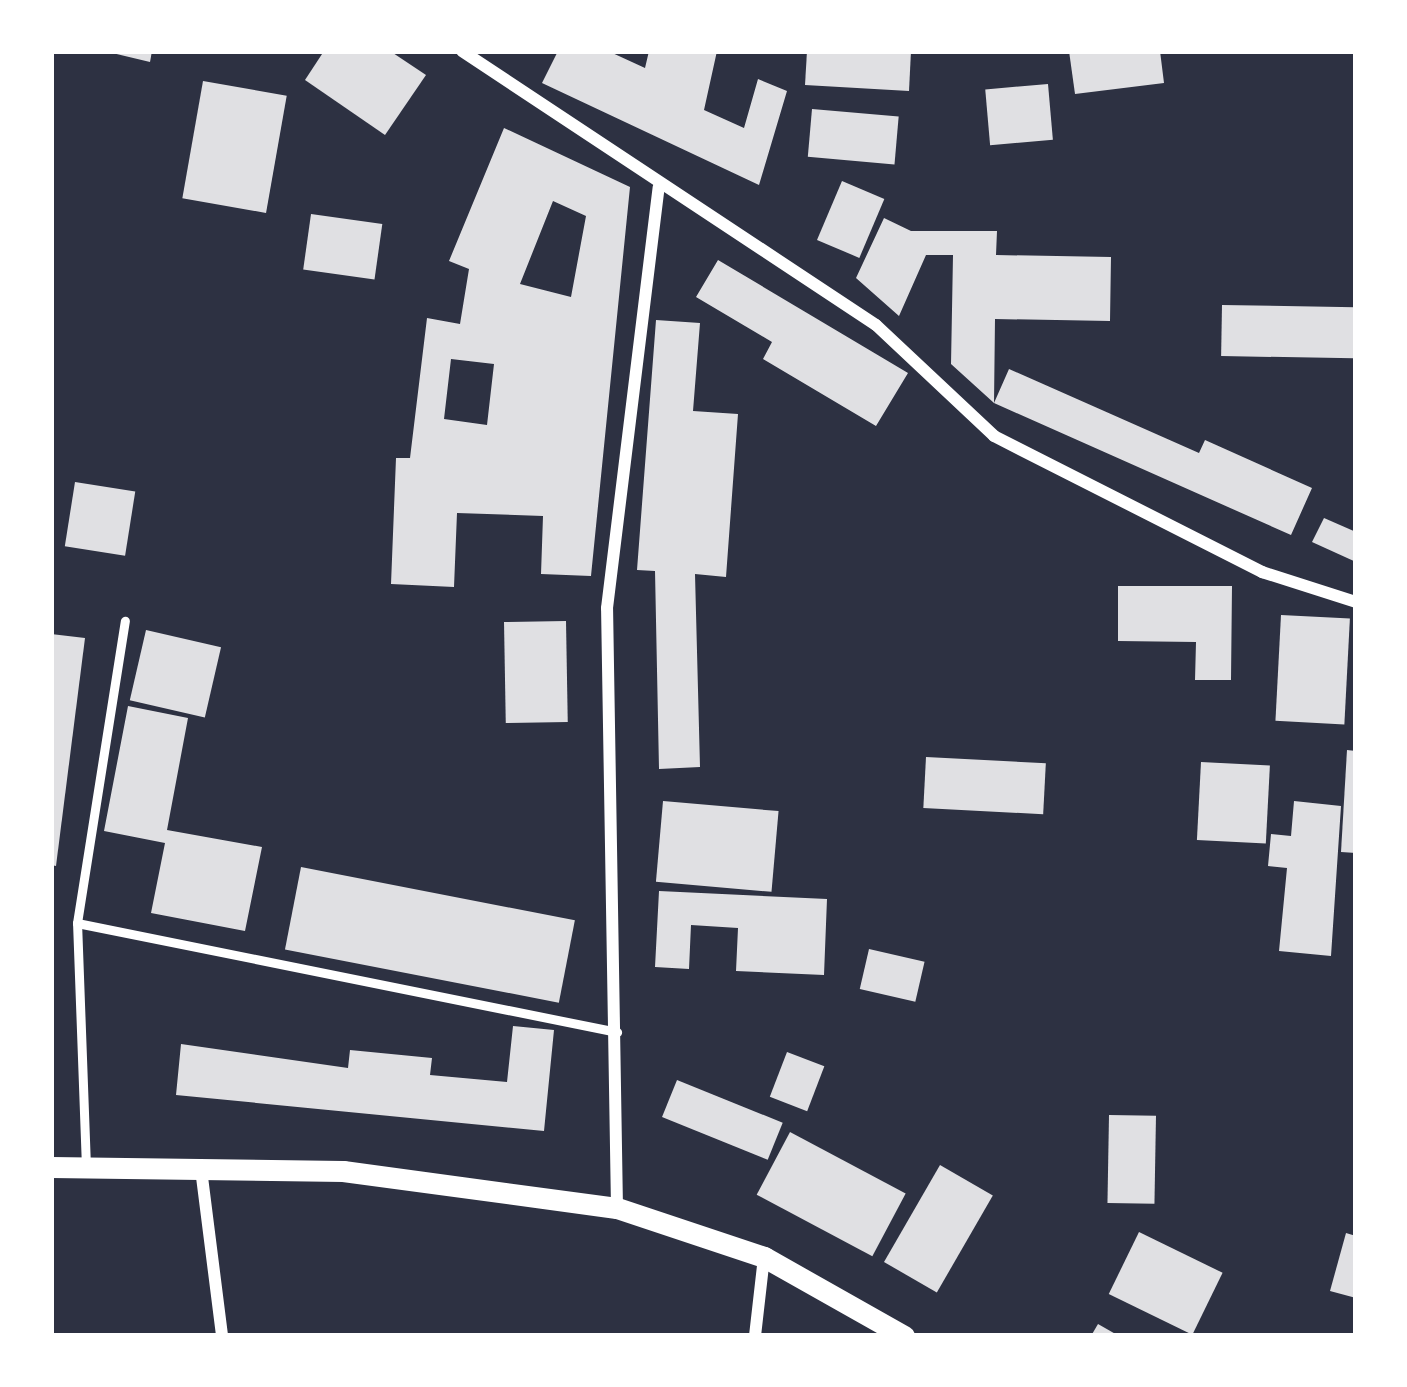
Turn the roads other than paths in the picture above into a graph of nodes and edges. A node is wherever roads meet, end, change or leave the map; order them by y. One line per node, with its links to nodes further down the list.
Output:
1 (462, 51): 2 (street)
2 (659, 187): 3 (street); 6 (street)
3 (1356, 602)
4 (125, 621): 5 (lane)
5 (77, 923): 6 (lane); 8 (lane)
6 (617, 1032): 10 (street)
7 (51, 1167): 8 (street)
8 (86, 1167): 9 (street)
9 (201, 1169): 10 (street); 12 (street)
10 (617, 1208): 11 (street)
11 (764, 1257): 13 (street); 14 (street)
12 (222, 1336)
13 (755, 1336)
14 (904, 1336)

